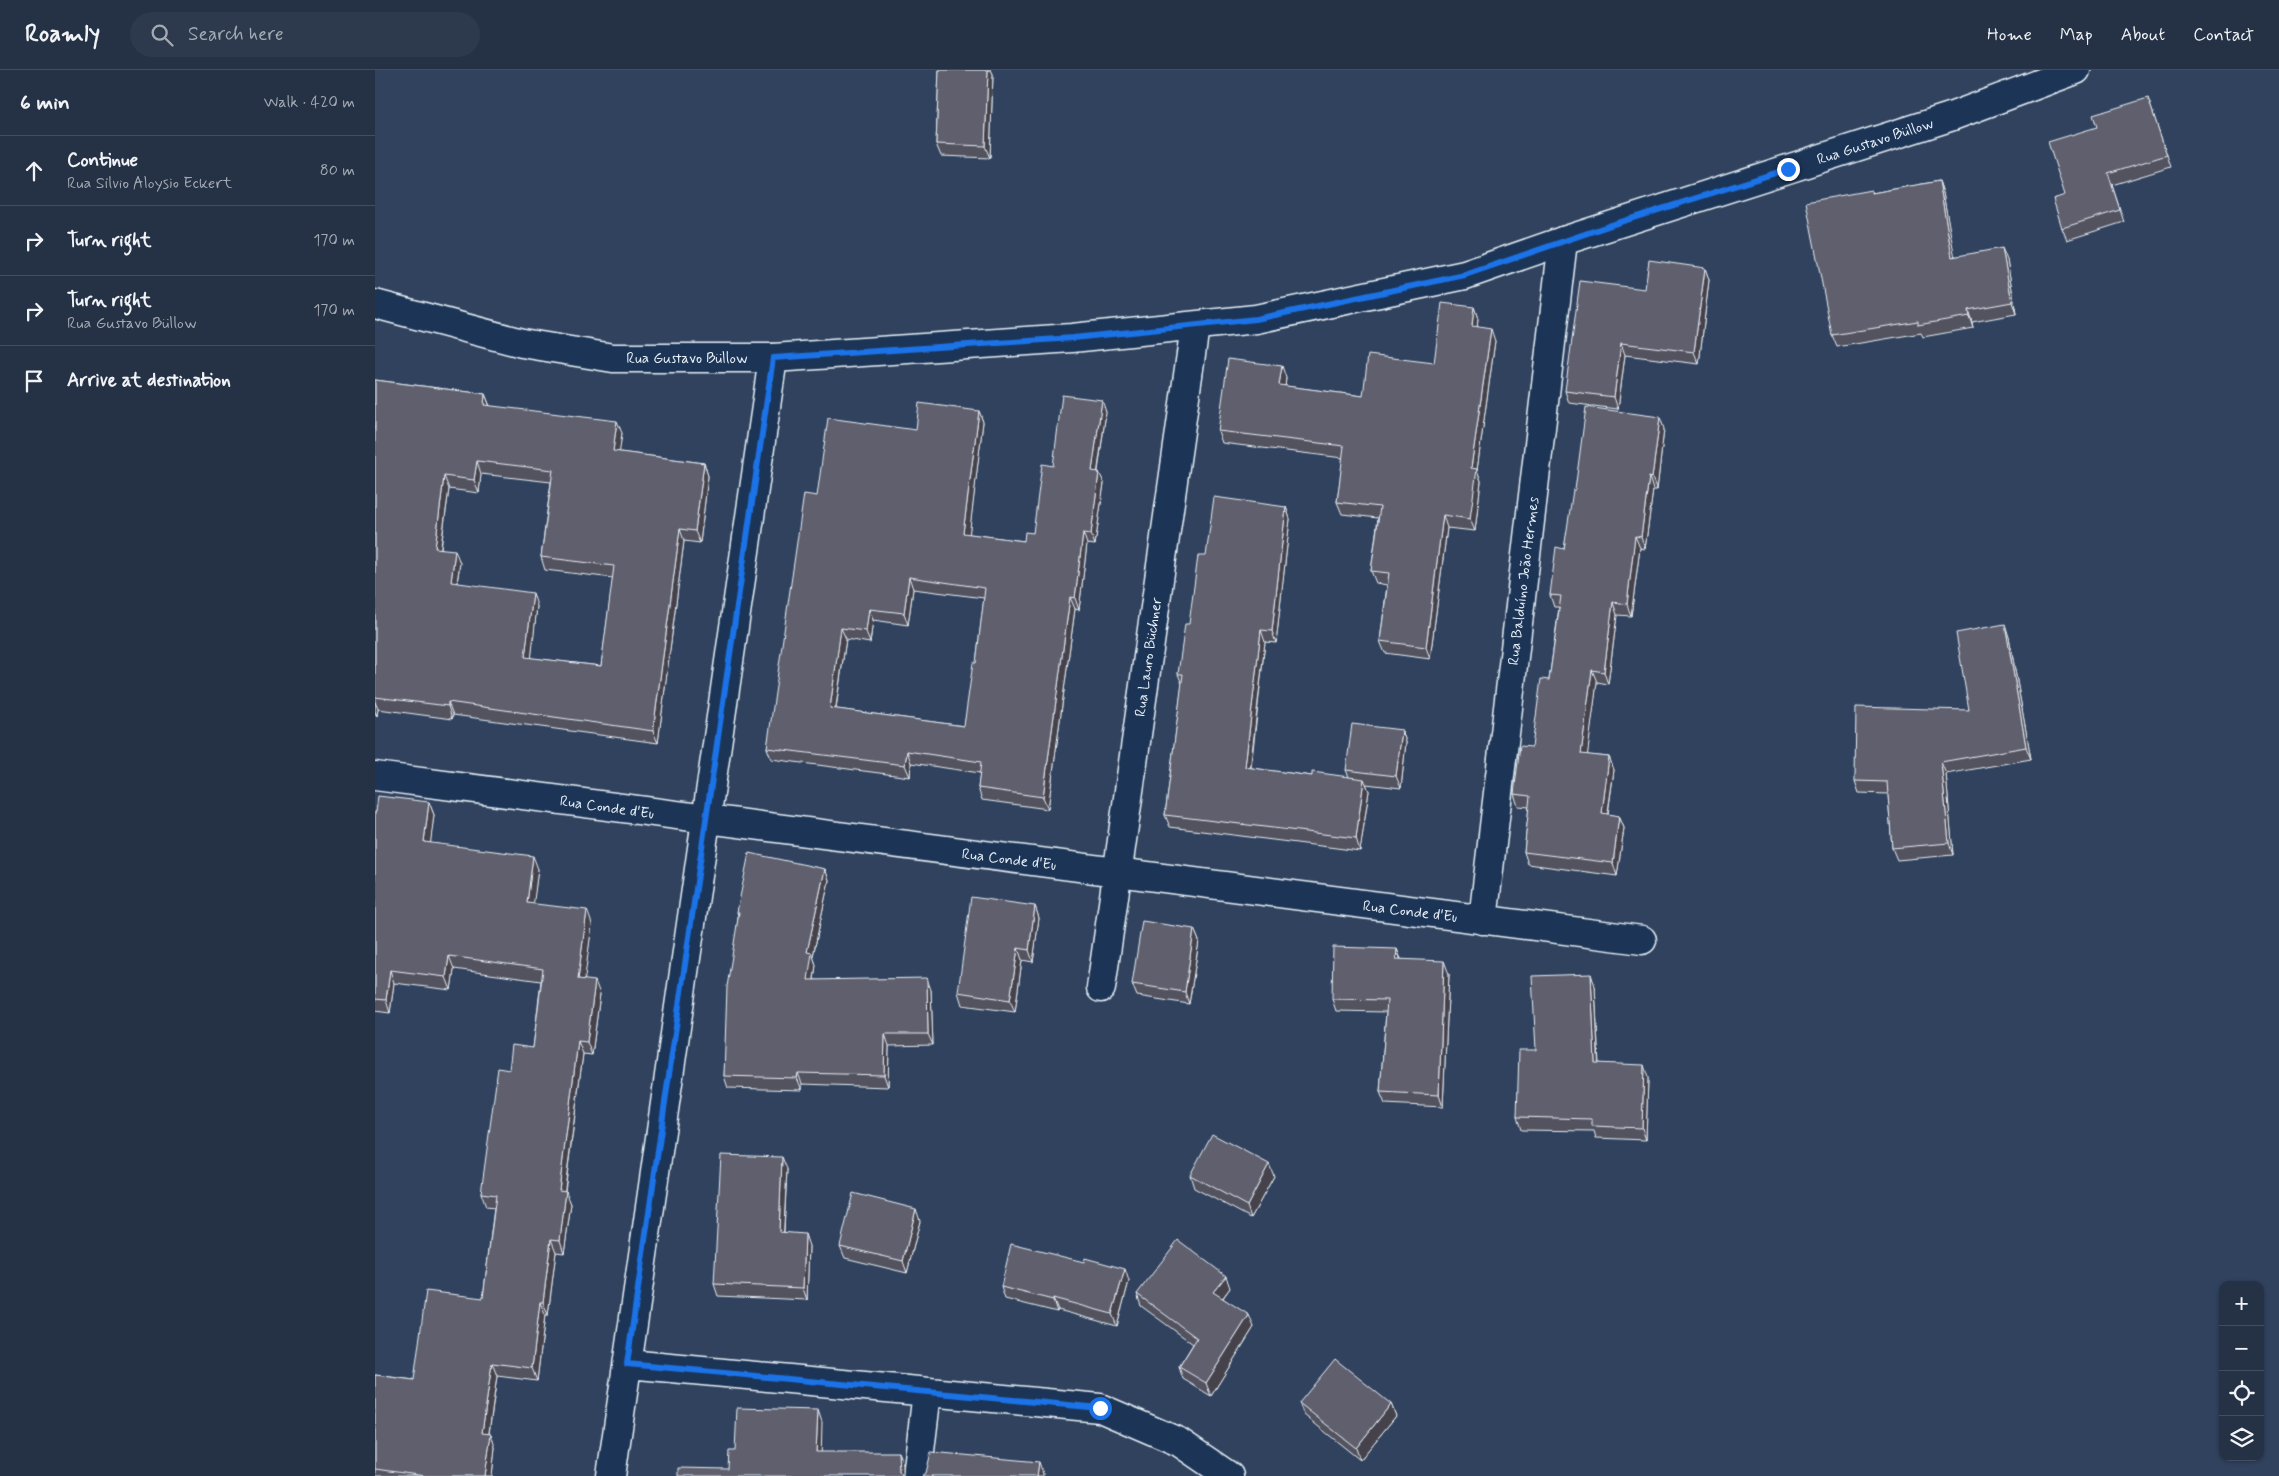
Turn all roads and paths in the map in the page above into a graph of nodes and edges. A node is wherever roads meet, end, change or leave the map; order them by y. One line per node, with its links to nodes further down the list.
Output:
1 (2076, 70): 2 (street, Rua Gustavo Büllow)
2 (1563, 242): 4 (street, Rua Gustavo Büllow); 9 (street, Rua Balduíno João Hermes)
3 (375, 304): 5 (street, Rua Gustavo Büllow)
4 (1195, 326): 5 (street, Rua Gustavo Büllow); 8 (street, Rua Lauro Büchner)
5 (773, 358): 7 (street)
6 (375, 776): 7 (street, Rua Conde d'Eu)
7 (706, 820): 8 (street, Rua Conde d'Eu); 12 (street)
8 (1117, 873): 9 (street, Rua Conde d'Eu); 11 (street, Rua Lauro Büchner)
9 (1483, 920): 10 (street, Rua Conde d'Eu)
10 (1643, 940)
11 (1101, 988)
12 (627, 1364): 13 (street); 14 (street)
13 (927, 1392): 15 (street); 16 (street)
14 (611, 1476)
15 (917, 1476)
16 (1229, 1476)

